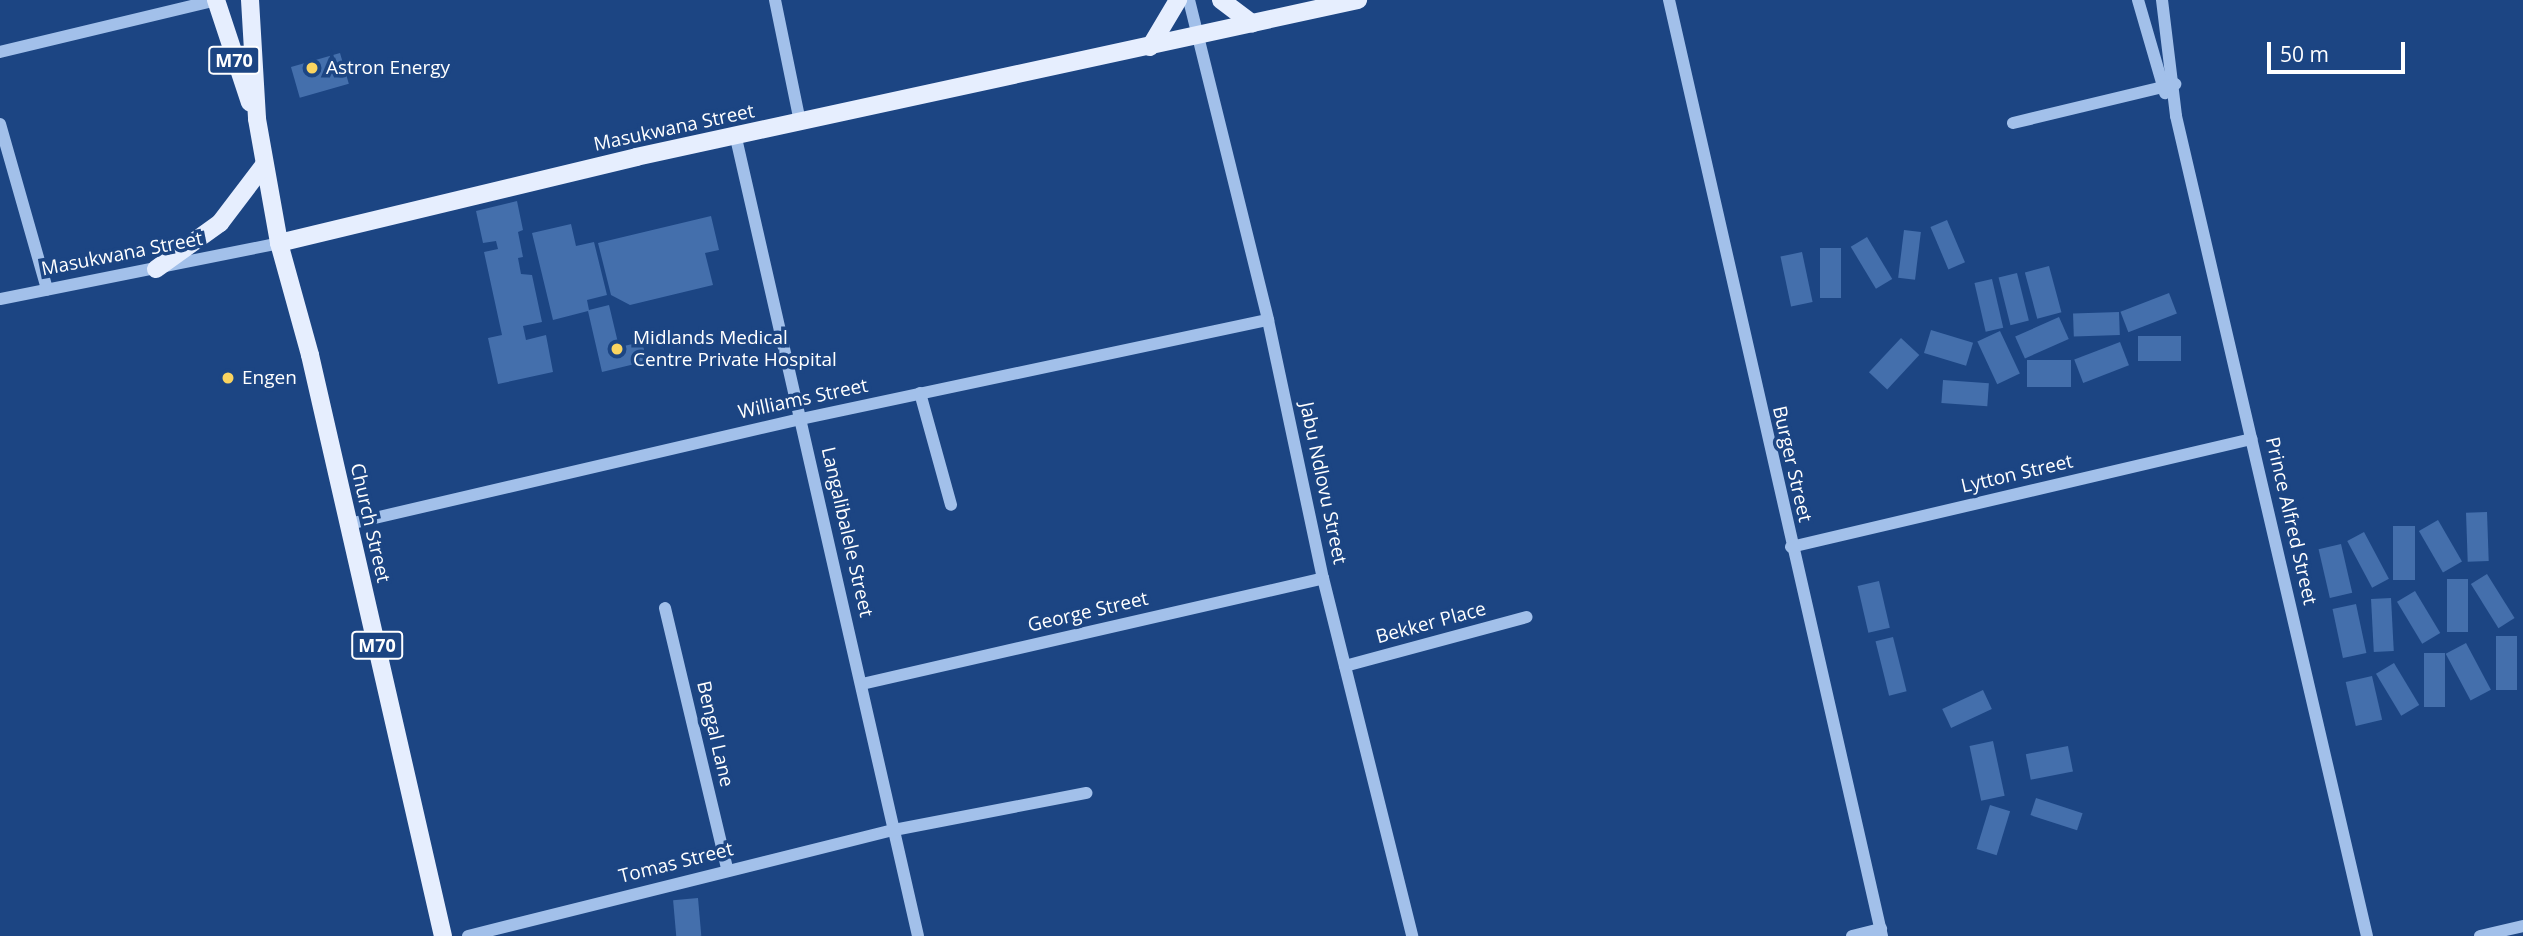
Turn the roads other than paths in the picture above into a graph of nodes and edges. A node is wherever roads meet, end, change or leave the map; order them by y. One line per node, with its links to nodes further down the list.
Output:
1 (216, 0): 14 (street); 16 (main road, Church Street / M70)
2 (250, 0): 16 (main road, Church Street / M70)
3 (775, 0): 17 (street)
4 (1178, 0): 13 (main road)
5 (1189, 0): 12 (street, Jabu Ndlovu Street)
6 (1221, 0): 11 (main road)
7 (1358, 0): 11 (main road, Masukwana Street)
8 (1670, 0): 32 (street, Burger Street)
9 (2138, 0): 15 (street, Prince Alfred Street)
10 (2162, 0): 15 (street, Prince Alfred Street)
11 (1252, 23): 12 (main road, Masukwana Street)
12 (1198, 38): 13 (main road, Masukwana Street); 26 (street, Jabu Ndlovu Street)
13 (1150, 47): 17 (main road, Masukwana Street)
14 (0, 52)
15 (2168, 85): 18 (street); 29 (street, Prince Alfred Street)
16 (257, 120): 21 (main road, Church Street / M70)
17 (800, 122): 20 (main road, Masukwana Street)
18 (2014, 123)
19 (0, 124): 24 (street)
20 (736, 138): 22 (main road, Masukwana Street); 28 (street, Langalibalele Street)
21 (264, 165): 22 (main road, Church Street / M70); 23 (main road)
22 (279, 243): 23 (street, Masukwana Street); 31 (main road, Church Street / M70)
23 (156, 269): 24 (street, Masukwana Street)
24 (47, 289): 25 (street, Masukwana Street)
25 (0, 299)
26 (1268, 320): 27 (street, Williams Street); 33 (street, Jabu Ndlovu Street)
27 (920, 393): 28 (street, Williams Street); 30 (street)
28 (801, 419): 31 (street, Williams Street); 37 (street, Langalibalele Street)
29 (2252, 439): 32 (street, Lytton Street); 48 (street, Prince Alfred Street)
30 (951, 505)
31 (349, 524): 43 (main road, Church Street / M70)
32 (1791, 547): 42 (street, Burger Street)
33 (1323, 578): 36 (street, Jabu Ndlovu Street); 37 (street, George Street)
34 (665, 608): 40 (street, Bengal Lane)
35 (1527, 617): 36 (street, Bekker Place)
36 (1345, 666): 46 (street, Jabu Ndlovu Street)
37 (862, 684): 39 (street, Langalibalele Street)
38 (1086, 793): 39 (street, Tomas Street)
39 (894, 830): 40 (street, Tomas Street); 45 (street, Langalibalele Street)
40 (727, 869): 44 (street, Tomas Street)
41 (2523, 926): 49 (street)
42 (1882, 933): 47 (street)
43 (443, 936)
44 (468, 936)
45 (918, 936)
46 (1412, 936)
47 (1852, 936)
48 (2367, 936)
49 (2480, 936)

